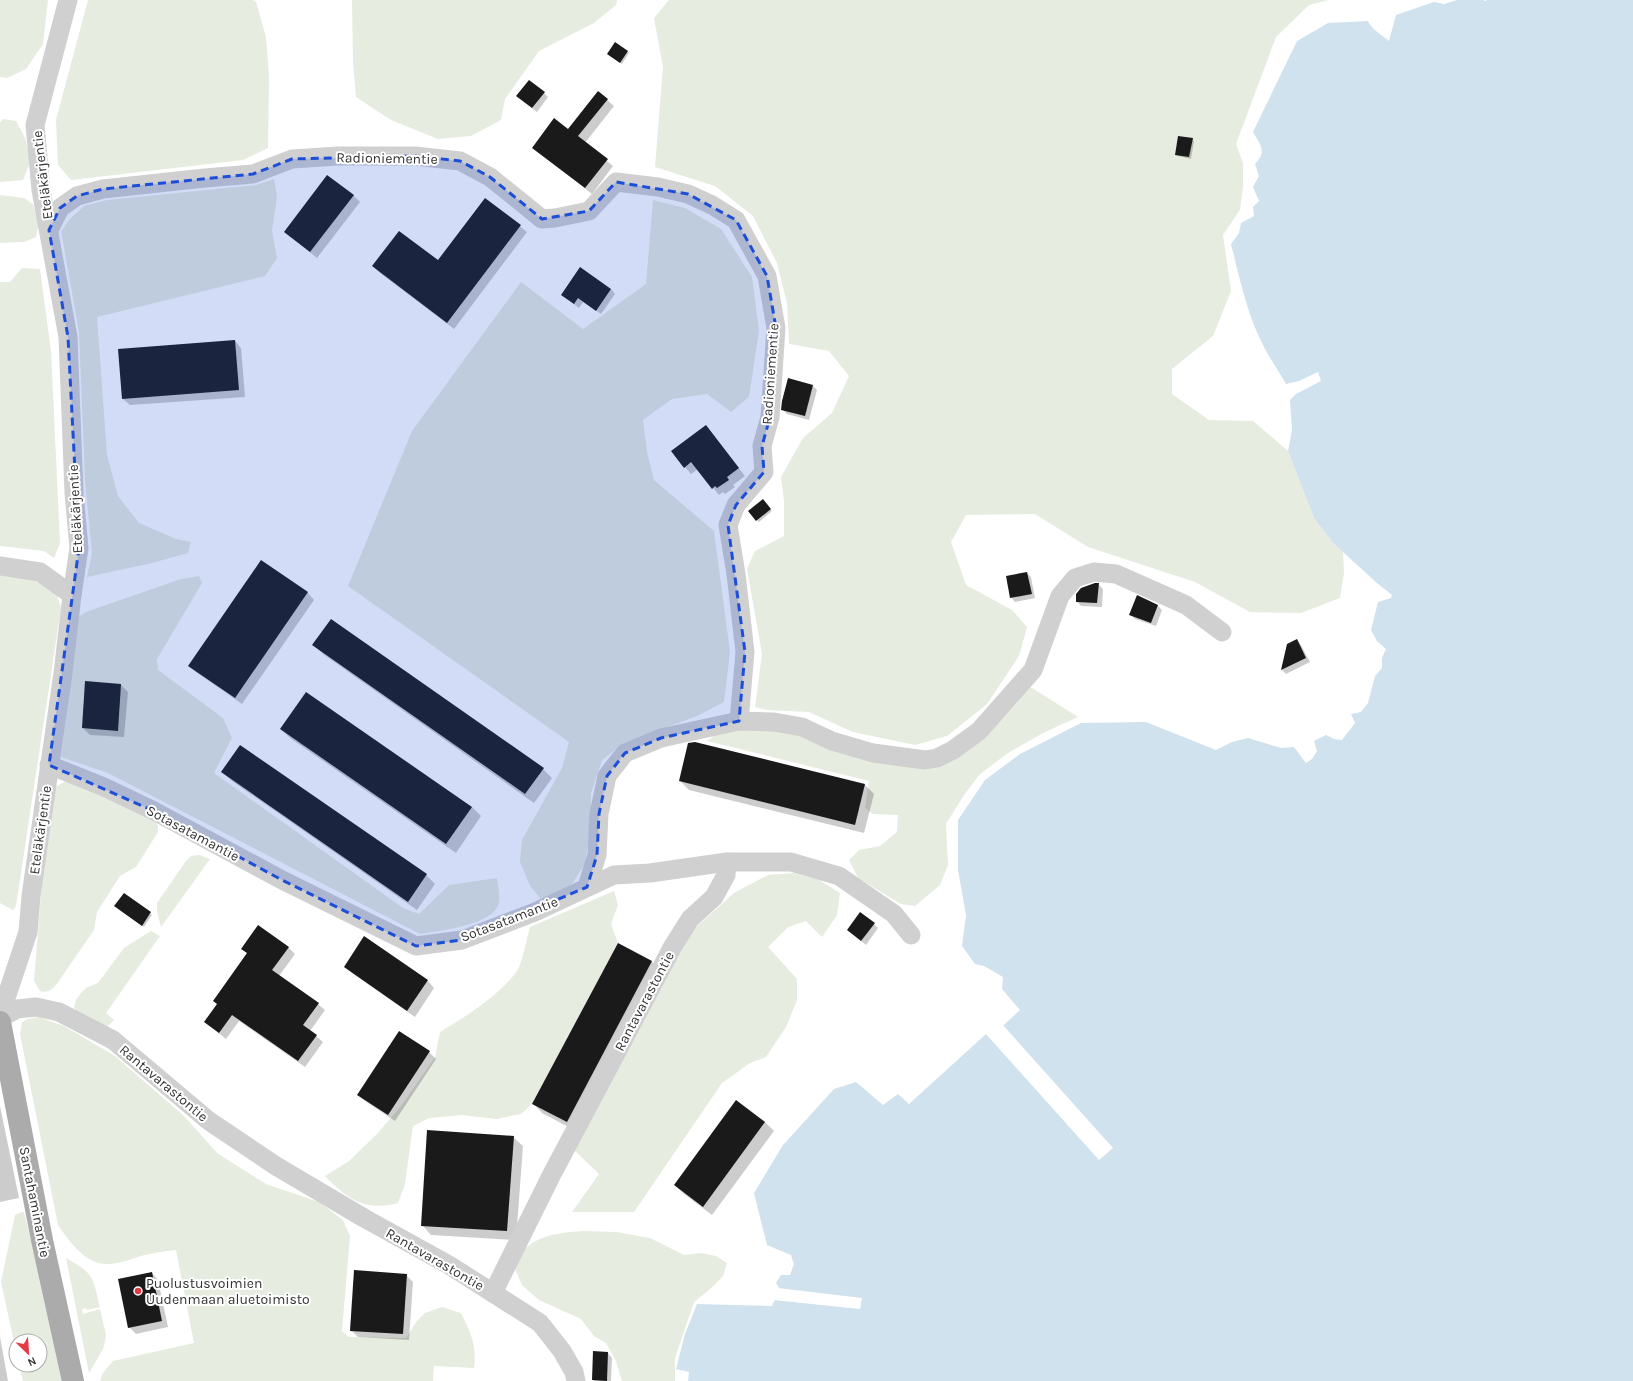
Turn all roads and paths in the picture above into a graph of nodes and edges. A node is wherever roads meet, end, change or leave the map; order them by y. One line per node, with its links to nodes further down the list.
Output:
1 (68, 0): 2 (street, Eteläkärjentie)
2 (49, 230): 4 (street, Eteläkärjentie); 6 (street, Radioniementie)
3 (0, 566): 4 (street)
4 (72, 596): 7 (street, Eteläkärjentie)
5 (1222, 632): 6 (street)
6 (739, 721): 9 (street)
7 (49, 765): 9 (street, Sotasatamantie); 11 (street, Eteläkärjentie)
8 (727, 862): 9 (street, Sotasatamantie); 10 (street, Sotasatamantie); 13 (street, Rantavarastontie)
9 (587, 887)
10 (911, 935)
11 (0, 1017): 13 (street, Rantavarastontie)
12 (0, 1022): 14 (main road, Santahaminantie)
13 (493, 1293): 15 (street)
14 (73, 1381)
15 (576, 1381)

